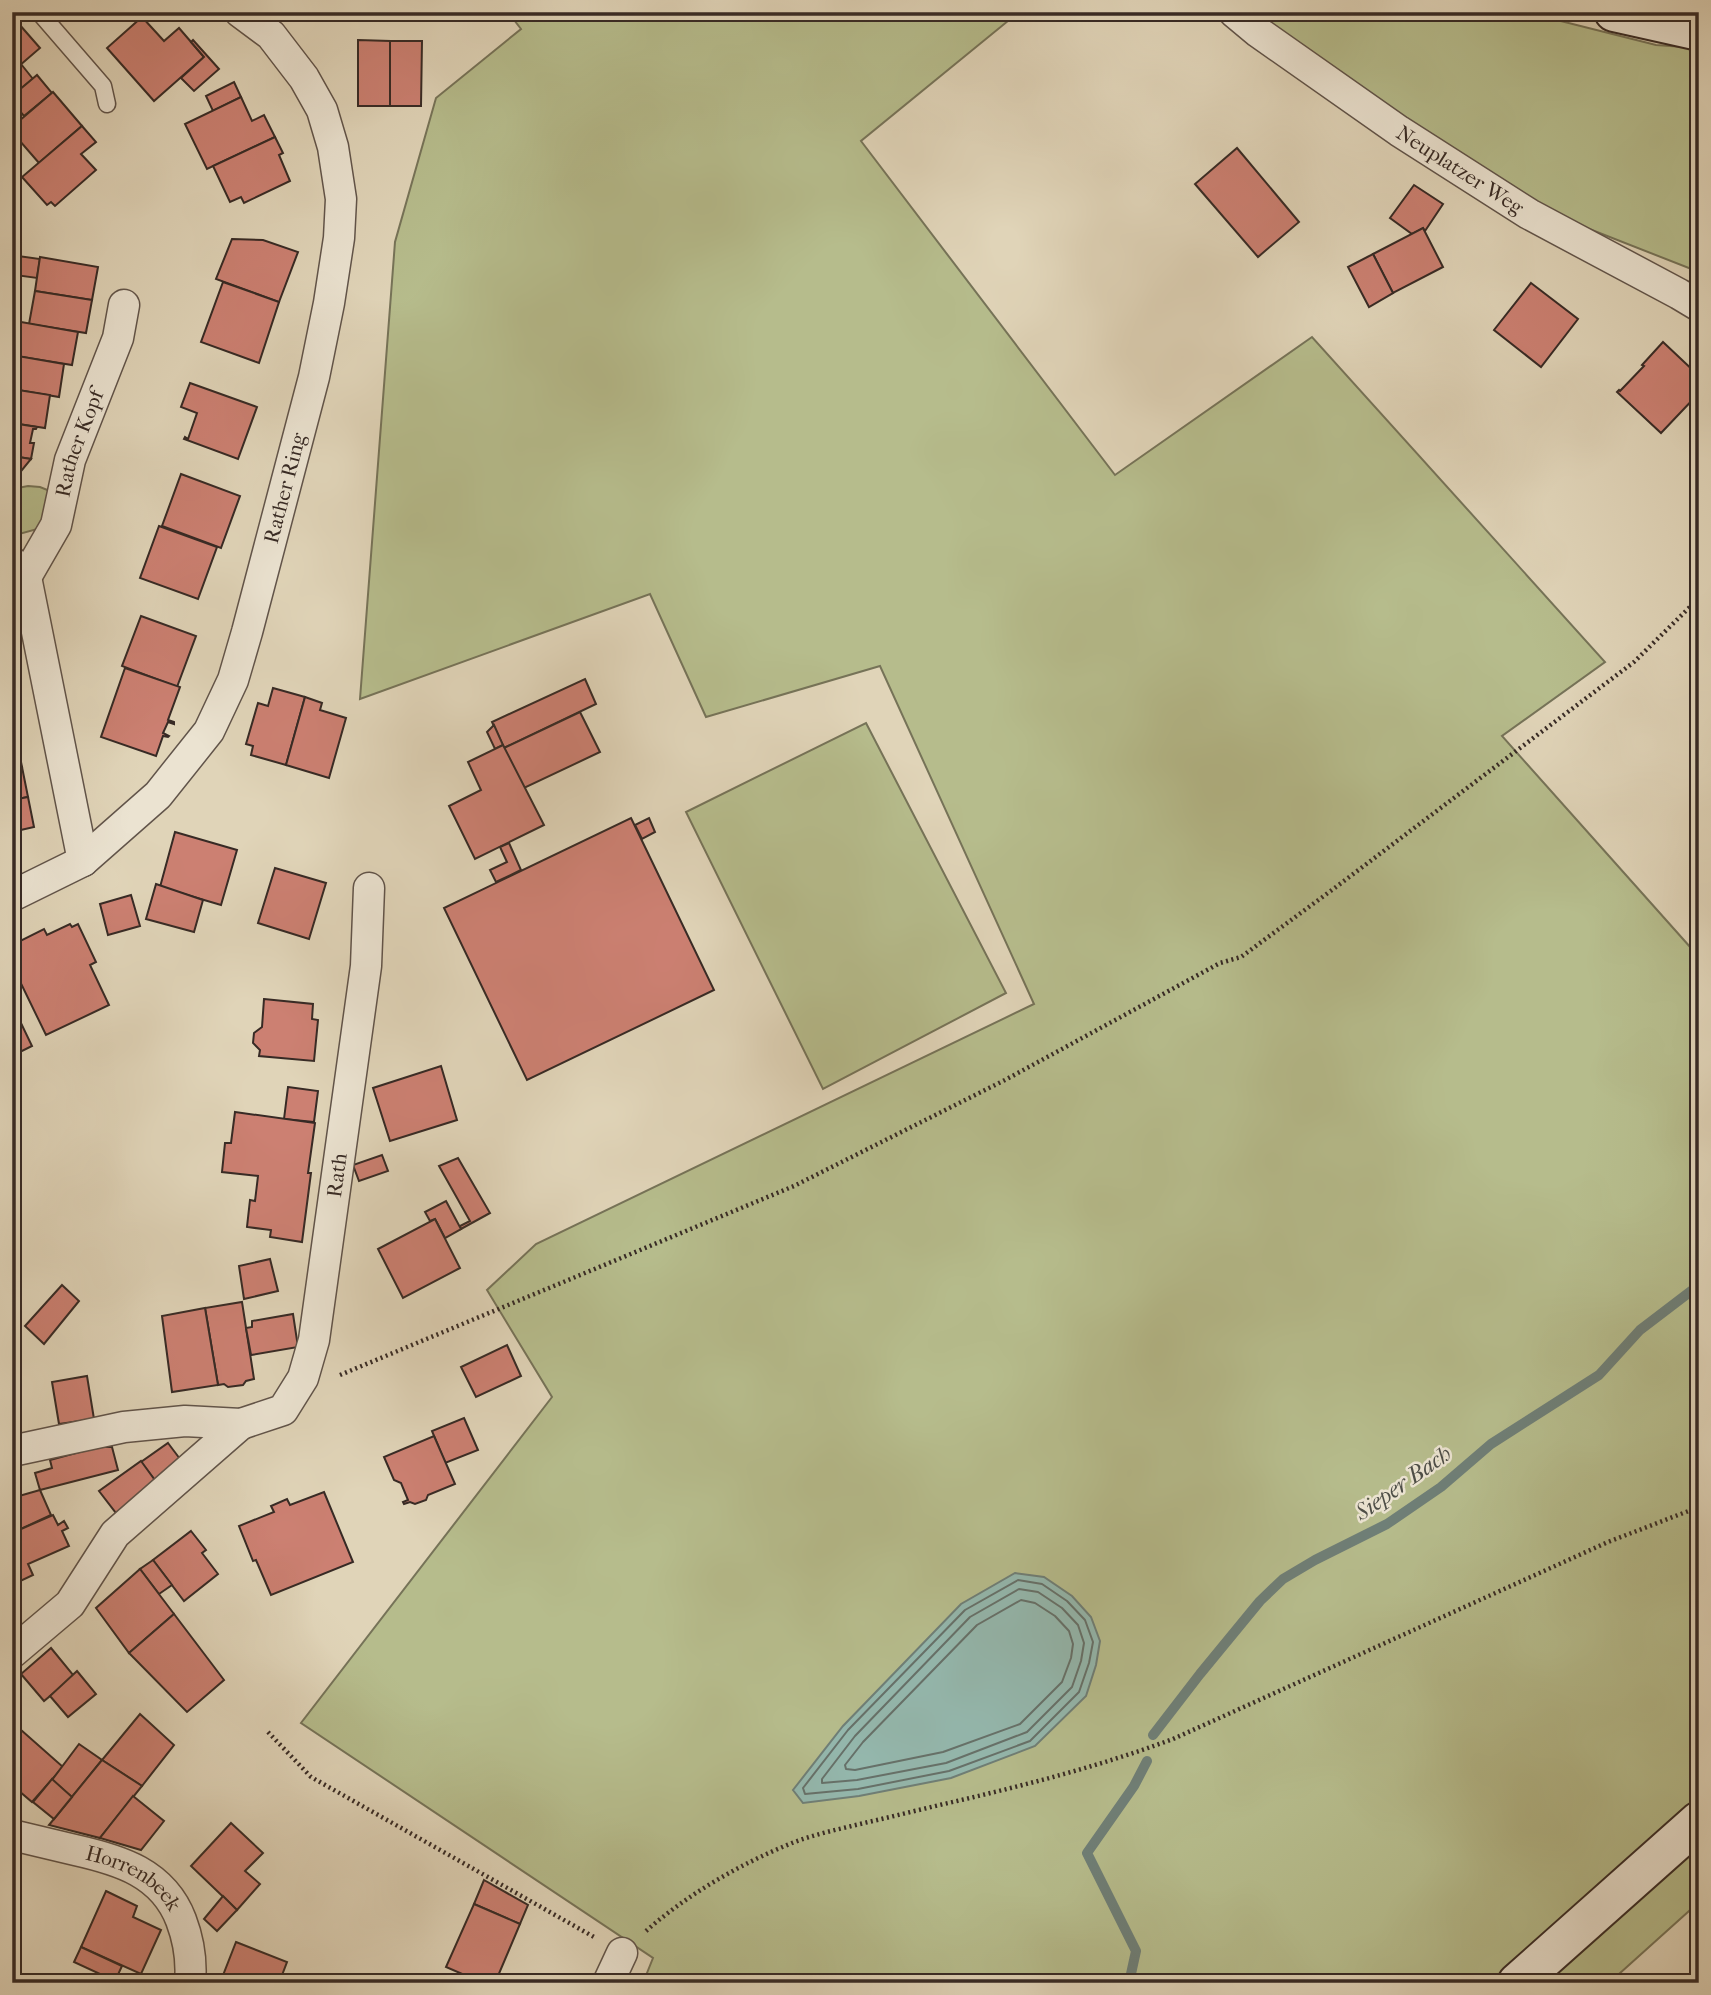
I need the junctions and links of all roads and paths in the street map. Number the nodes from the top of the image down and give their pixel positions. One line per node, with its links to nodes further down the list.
1 (39, 12): 6 (lane)
2 (240, 12): 11 (street, Rather Ring)
3 (1234, 12): 8 (street, Neuplatzer Weg)
4 (1614, 12): 5 (main road)
5 (1699, 31)
6 (107, 104)
7 (124, 305): 9 (street, Rather Kopf)
8 (1699, 306)
9 (19, 569): 11 (street, Rather Kopf)
10 (1699, 598): 14 (path)
11 (83, 860): 13 (street, Rather Ring)
12 (369, 888): 14 (street, Rath)
13 (12, 896)
14 (284, 1410): 15 (street)
15 (241, 1423): 16 (street); 18 (street)
16 (12, 1451)
17 (1699, 1507): 22 (path)
18 (12, 1653)
19 (268, 1732): 22 (path)
20 (1699, 1821): 25 (main road)
21 (12, 1835): 23 (street, Horrenbeek)
22 (622, 1953): 24 (street)
23 (190, 1983)
24 (608, 1983)
25 (1517, 1983)

